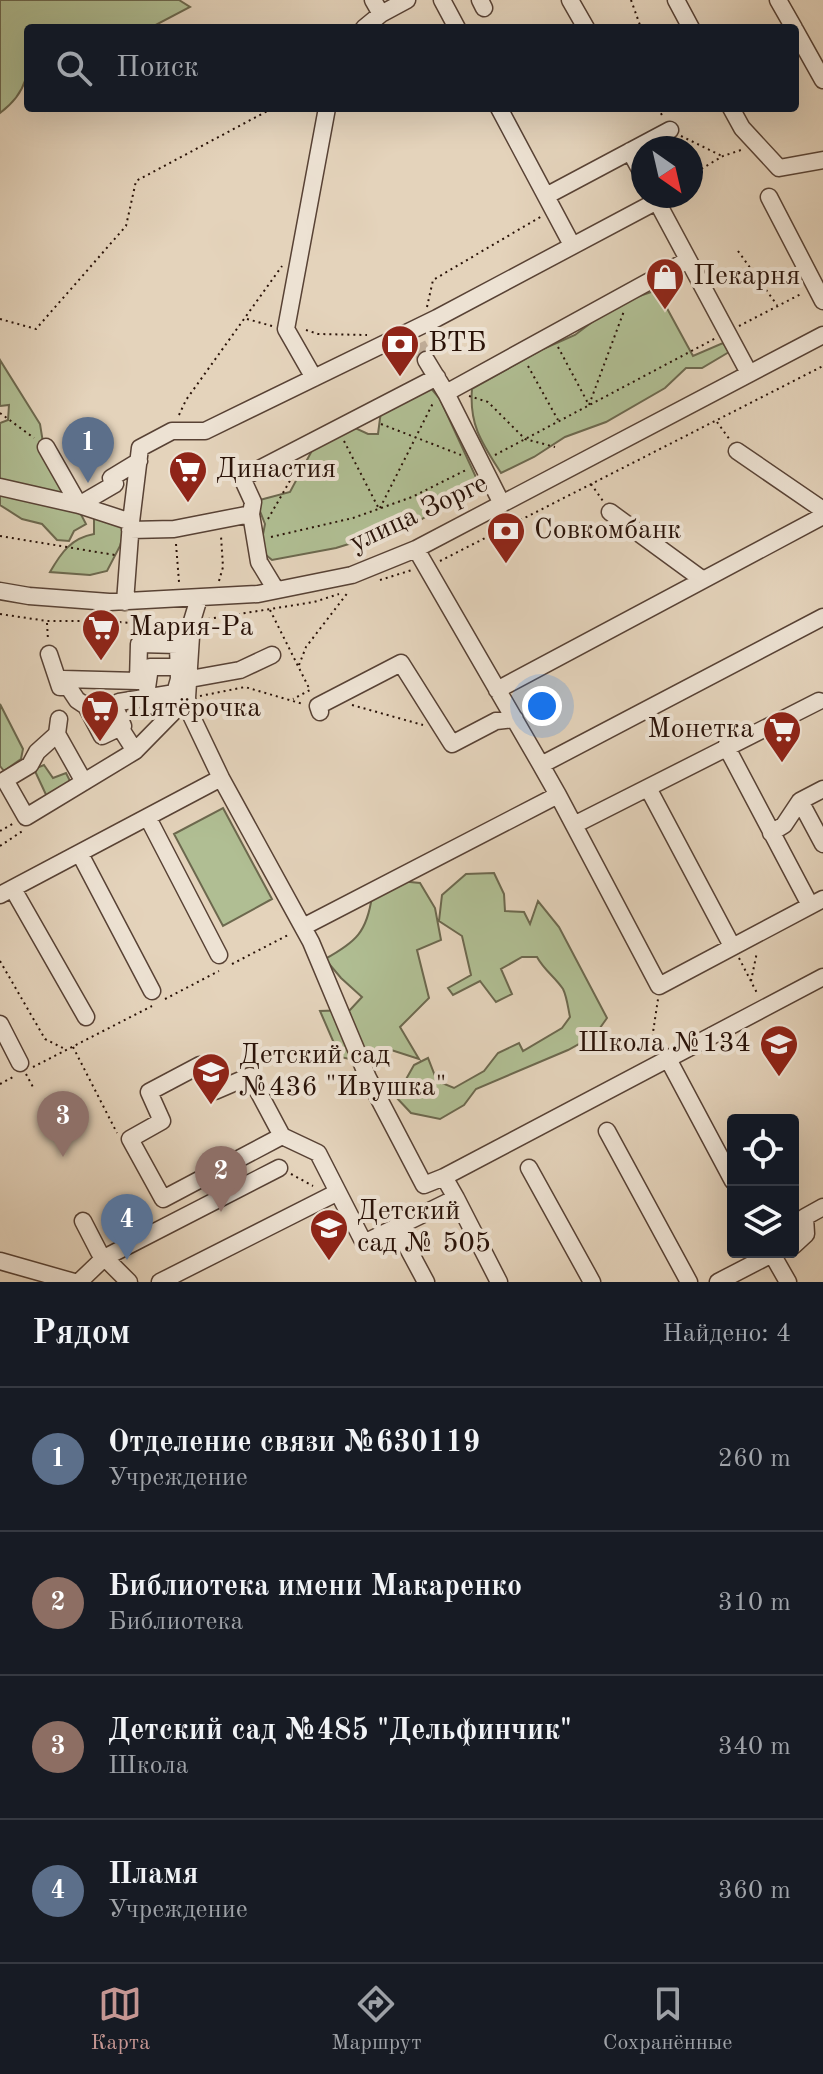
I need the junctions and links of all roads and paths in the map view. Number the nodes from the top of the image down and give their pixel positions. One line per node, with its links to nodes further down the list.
1 (407, 0): 7 (street)
2 (442, 0): 8 (street)
3 (570, 0): 9 (street)
4 (631, 0): 10 (path)
5 (676, 0): 11 (street)
6 (778, 0): 12 (street)
7 (377, 7)
8 (455, 24)
9 (584, 24)
10 (640, 24)
11 (689, 24)
12 (791, 24)
13 (799, 38): 14 (street)
14 (823, 80)
15 (265, 112): 36 (path)
16 (326, 112): 38 (street)
17 (501, 112): 26 (street)
18 (733, 112): 20 (street)
19 (670, 130): 21 (street); 22 (path)
20 (757, 145): 22 (path); 23 (street)
21 (630, 151): 26 (street)
22 (723, 156): 24 (path)
23 (823, 160)
24 (703, 168)
25 (769, 197): 34 (street)
26 (550, 203): 29 (street); 40 (path)
27 (637, 208): 29 (street)
28 (660, 208): 31 (street)
29 (572, 245): 40 (street)
30 (738, 251): 35 (path)
31 (688, 260): 33 (street); 39 (street)
32 (282, 266): 37 (path)
33 (632, 291): 41 (street); 49 (path)
34 (819, 293): 35 (path)
35 (778, 306): 39 (path)
36 (0, 319)
37 (246, 319): 38 (path); 55 (path)
38 (286, 329): 43 (path); 47 (street)
39 (727, 332): 46 (street); 49 (path)
40 (417, 333): 43 (street)
41 (551, 335): 44 (street); 49 (path)
42 (823, 335): 46 (street, улица Зорге)
43 (392, 339): 47 (street)
44 (521, 352): 48 (street); 52 (path)
45 (426, 360): 48 (street)
46 (749, 373): 66 (street, улица Зорге)
47 (314, 378): 55 (street)
48 (442, 385): 51 (street); 56 (path); 57 (path); 63 (street)
49 (589, 405): 52 (path)
50 (0, 413): 59 (path)
51 (361, 417): 54 (street); 56 (path)
52 (559, 421): 57 (path)
53 (716, 421): 61 (path)
54 (338, 429): 58 (street); 68 (path)
55 (172, 431): 62 (street)
56 (415, 437): 63 (path); 68 (path)
57 (525, 439): 60 (path); 63 (path)
58 (312, 442): 71 (street); 76 (path)
59 (46, 447): 67 (street)
60 (555, 447)
61 (737, 451): 70 (street)
62 (139, 461): 67 (street); 73 (street)
63 (481, 462): 66 (street); 68 (path)
64 (591, 484): 69 (path)
65 (0, 487): 67 (street)
66 (502, 504): 77 (street, улица Зорге)
67 (79, 505): 73 (street)
68 (379, 509): 76 (path)
69 (610, 512): 79 (street)
70 (823, 513): 79 (street)
71 (251, 514): 72 (street); 76 (street)
72 (220, 520): 74 (street); 83 (path)
73 (131, 526): 74 (street); 78 (street)
74 (174, 529): 84 (path)
75 (0, 536): 78 (path)
76 (251, 541): 80 (street)
77 (416, 549): 80 (street, улица Зорге); 94 (street)
78 (134, 556): 85 (street)
79 (703, 580): 94 (street)
80 (276, 590): 83 (street, улица Зорге)
81 (350, 590): 91 (path)
82 (0, 591): 85 (street, улица Зорге)
83 (206, 597): 84 (street, улица Зорге); 92 (street)
84 (181, 599): 85 (street, улица Зорге)
85 (125, 602)
86 (270, 609): 91 (path)
87 (823, 617): 106 (street)
88 (47, 621): 89 (path)
89 (49, 654): 93 (street)
90 (272, 655): 92 (street)
91 (299, 666): 97 (path)
92 (186, 671): 93 (street); 93 (street); 96 (street); 102 (street)
93 (69, 687): 102 (street)
94 (497, 690): 101 (street)
95 (338, 695): 100 (street); 103 (path); 103 (street)
96 (187, 698): 97 (path); 105 (street); 107 (street)
97 (290, 701): 100 (path)
98 (819, 701): 104 (street)
99 (91, 703): 102 (street)
100 (317, 709)
101 (515, 719): 103 (street); 106 (street)
102 (119, 728): 105 (street)
103 (447, 736)
104 (726, 746): 109 (street); 116 (street)
105 (135, 751): 108 (street)
106 (541, 765): 111 (street)
107 (221, 778): 114 (street); 122 (street)
108 (84, 782): 113 (street); 113 (street)
109 (648, 788): 115 (street); 124 (street)
110 (823, 789): 112 (street)
111 (558, 795): 115 (street); 122 (street)
112 (800, 801): 116 (street); 117 (street)
113 (26, 817): 118 (path)
114 (148, 818): 119 (street); 125 (street)
115 (574, 825): 129 (street)
116 (771, 833): 121 (street)
117 (823, 844)
118 (0, 846)
119 (80, 854): 120 (street); 130 (street)
120 (6, 892): 132 (street)
121 (816, 902): 123 (street)
122 (303, 927): 142 (street)
123 (761, 931): 124 (street); 128 (path)
124 (732, 946): 128 (path); 129 (street)
125 (219, 955)
126 (0, 961): 134 (path)
127 (823, 977): 131 (street)
128 (751, 982): 131 (path)
129 (659, 986): 135 (path)
130 (152, 991)
131 (764, 1007): 135 (street)
132 (86, 1017)
133 (0, 1024): 136 (street)
134 (66, 1050)
135 (665, 1061): 141 (street); 142 (street)
136 (20, 1063)
137 (607, 1131): 158 (street)
138 (282, 1136): 138 (street); 143 (street)
139 (279, 1168): 143 (path); 149 (street)
140 (529, 1168): 157 (street)
141 (727, 1170)
142 (444, 1177): 144 (street)
143 (338, 1192): 147 (street); 154 (street)
144 (456, 1198): 147 (street); 156 (street)
145 (823, 1207): 148 (street)
146 (83, 1221): 149 (street)
147 (396, 1226): 155 (street)
148 (799, 1240)
149 (104, 1258): 152 (street); 153 (street)
150 (0, 1261): 152 (street)
151 (778, 1266): 159 (street)
152 (72, 1282)
153 (129, 1282)
154 (160, 1282)
155 (426, 1282)
156 (499, 1282)
157 (592, 1282)
158 (689, 1282)
159 (718, 1282)

